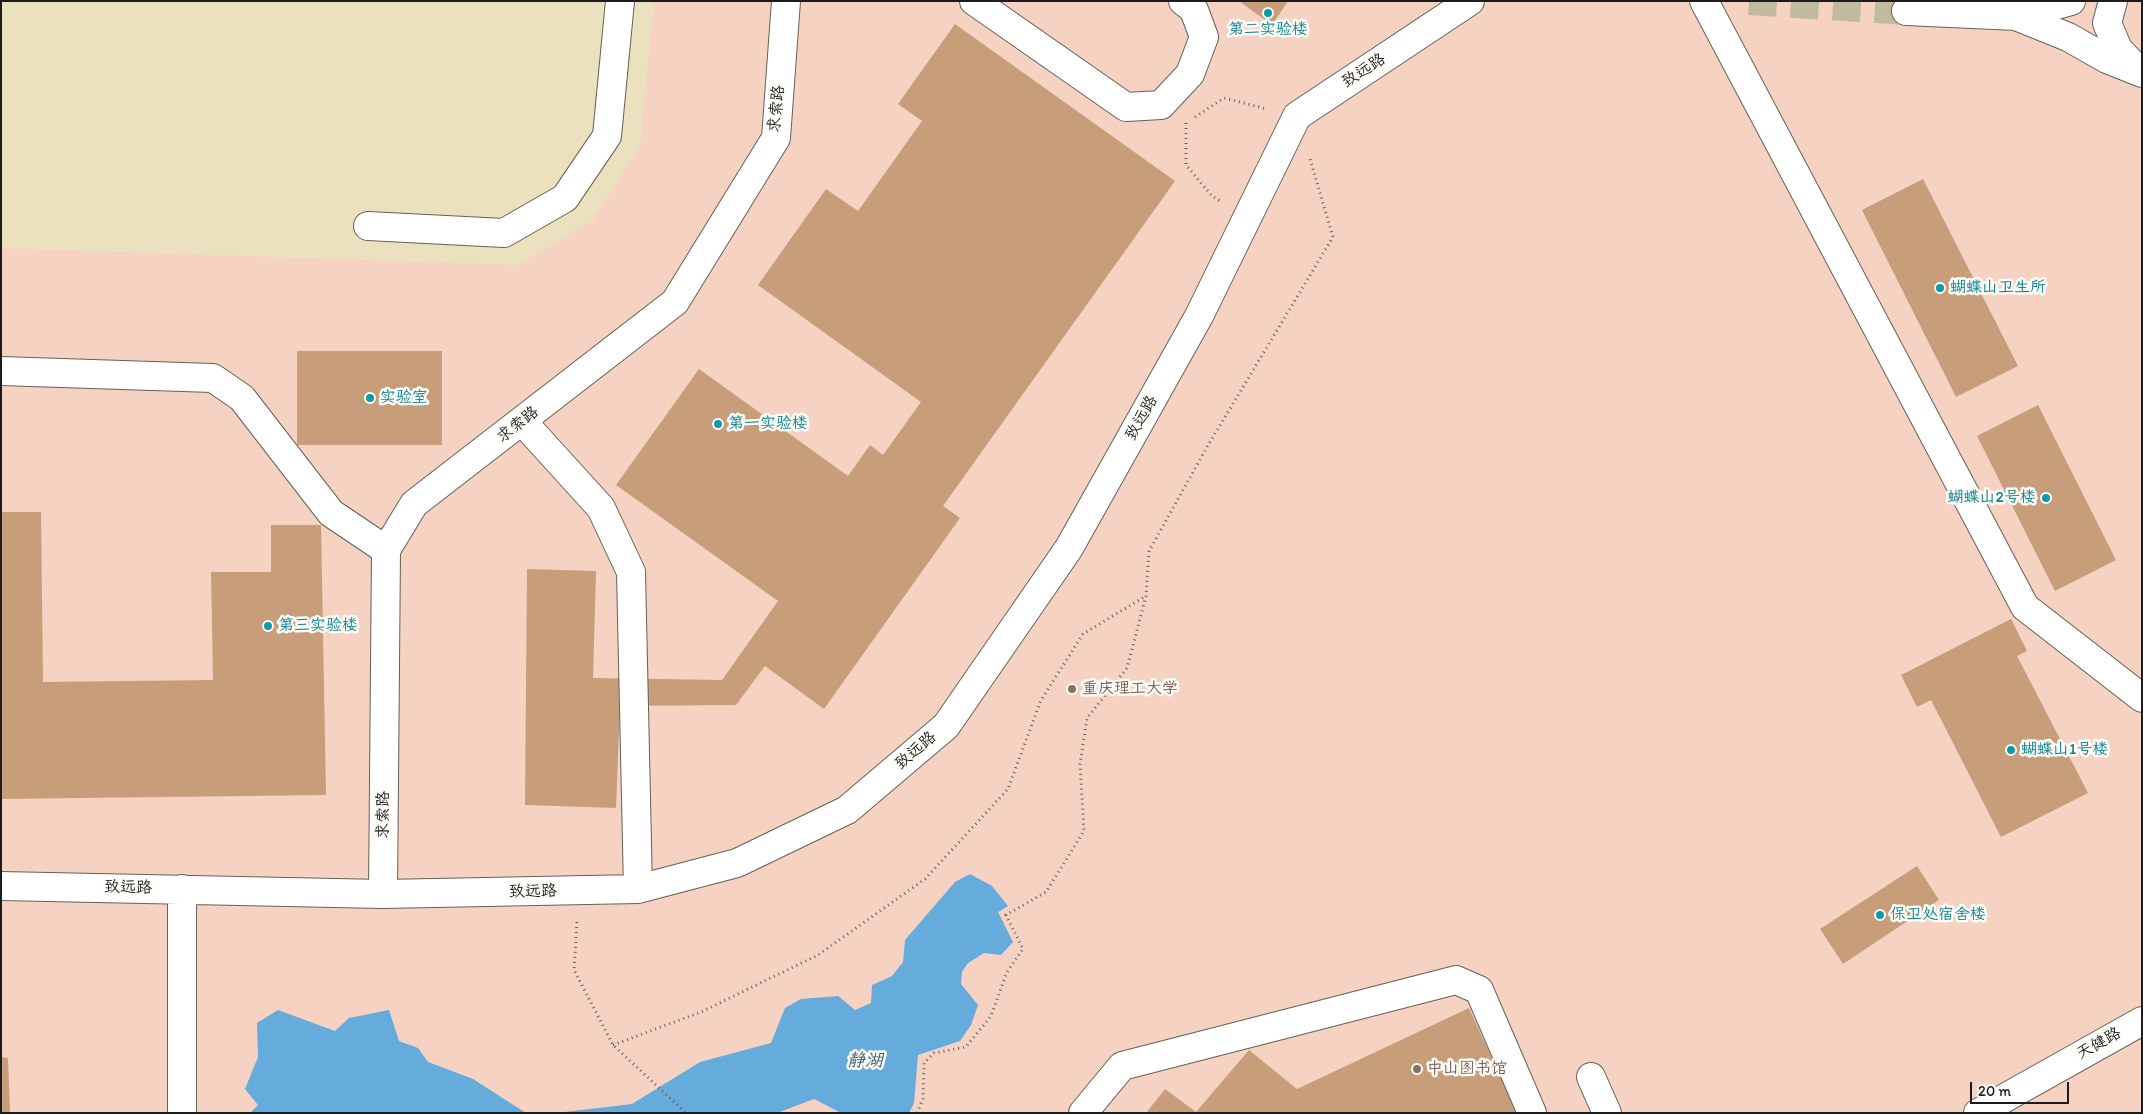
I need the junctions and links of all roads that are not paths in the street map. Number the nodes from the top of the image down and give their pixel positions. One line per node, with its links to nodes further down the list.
1 (620, 1): 12 (street)
2 (786, 1): 14 (street, 求索路)
3 (974, 1): 4 (street)
4 (1183, 1)
5 (1470, 1): 19 (street, 致远路)
6 (1704, 1): 16 (street)
7 (2071, 1): 10 (street)
8 (2113, 1): 11 (street)
9 (1906, 11): 10 (street)
10 (2016, 16): 11 (street)
11 (2141, 73)
12 (368, 226)
13 (1, 371): 15 (street)
14 (522, 421): 15 (street, 求索路); 19 (street)
15 (386, 550): 20 (street, 求索路)
16 (2142, 698)
17 (1, 886): 18 (street, 致远路)
18 (182, 889): 20 (street, 致远路); 23 (street)
19 (638, 889): 20 (street, 致远路)
20 (384, 894)
21 (2142, 1021): 27 (street, 天健路)
22 (1591, 1077): 26 (street)
23 (182, 1113)
24 (1083, 1113): 25 (street)
25 (1532, 1113)
26 (1607, 1113)
27 (1978, 1113)

